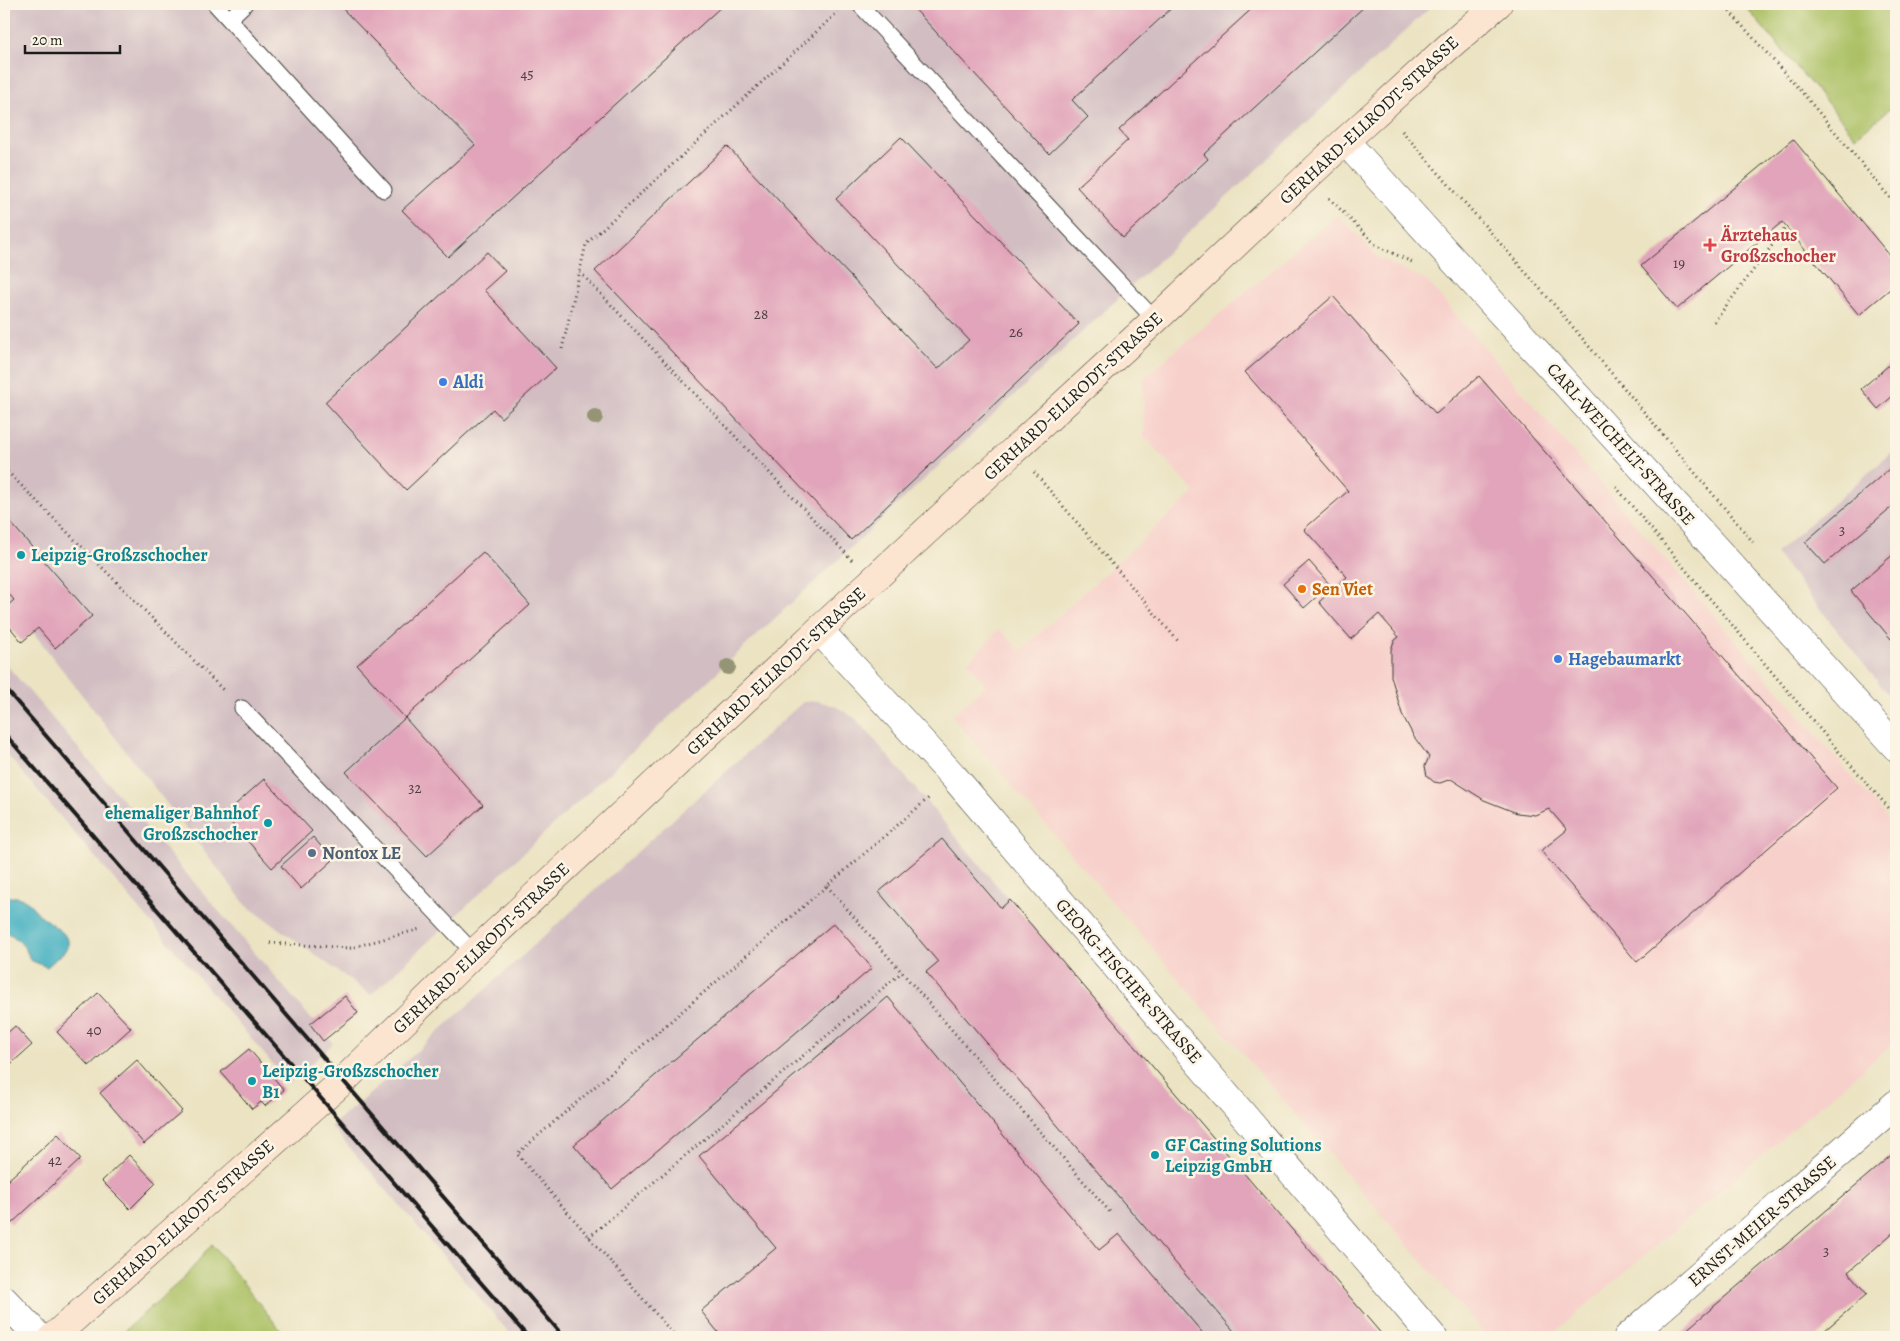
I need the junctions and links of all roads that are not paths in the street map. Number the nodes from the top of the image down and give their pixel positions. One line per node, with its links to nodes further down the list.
1 (215, 4): 5 (lane)
2 (245, 4): 5 (lane)
3 (859, 4): 8 (lane)
4 (1498, 4): 6 (main road, GERHARD-ELLRODT-STRASSE)
5 (229, 19): 7 (lane)
6 (1345, 141): 8 (main road, GERHARD-ELLRODT-STRASSE); 11 (street, CARL-WEICHELT-STRASSE)
7 (384, 190)
8 (1155, 320): 9 (main road, GERHARD-ELLRODT-STRASSE)
9 (819, 630): 12 (main road, GERHARD-ELLRODT-STRASSE); 17 (street, GEORG-FISCHER-STRASSE)
10 (242, 708): 12 (lane)
11 (1896, 747)
12 (474, 953): 16 (main road, GERHARD-ELLRODT-STRASSE)
13 (1896, 1104): 18 (street, ERNST-MEIER-STRASSE)
14 (4, 1300): 15 (street)
15 (39, 1337)
16 (53, 1337)
17 (1433, 1337)
18 (1628, 1337)

